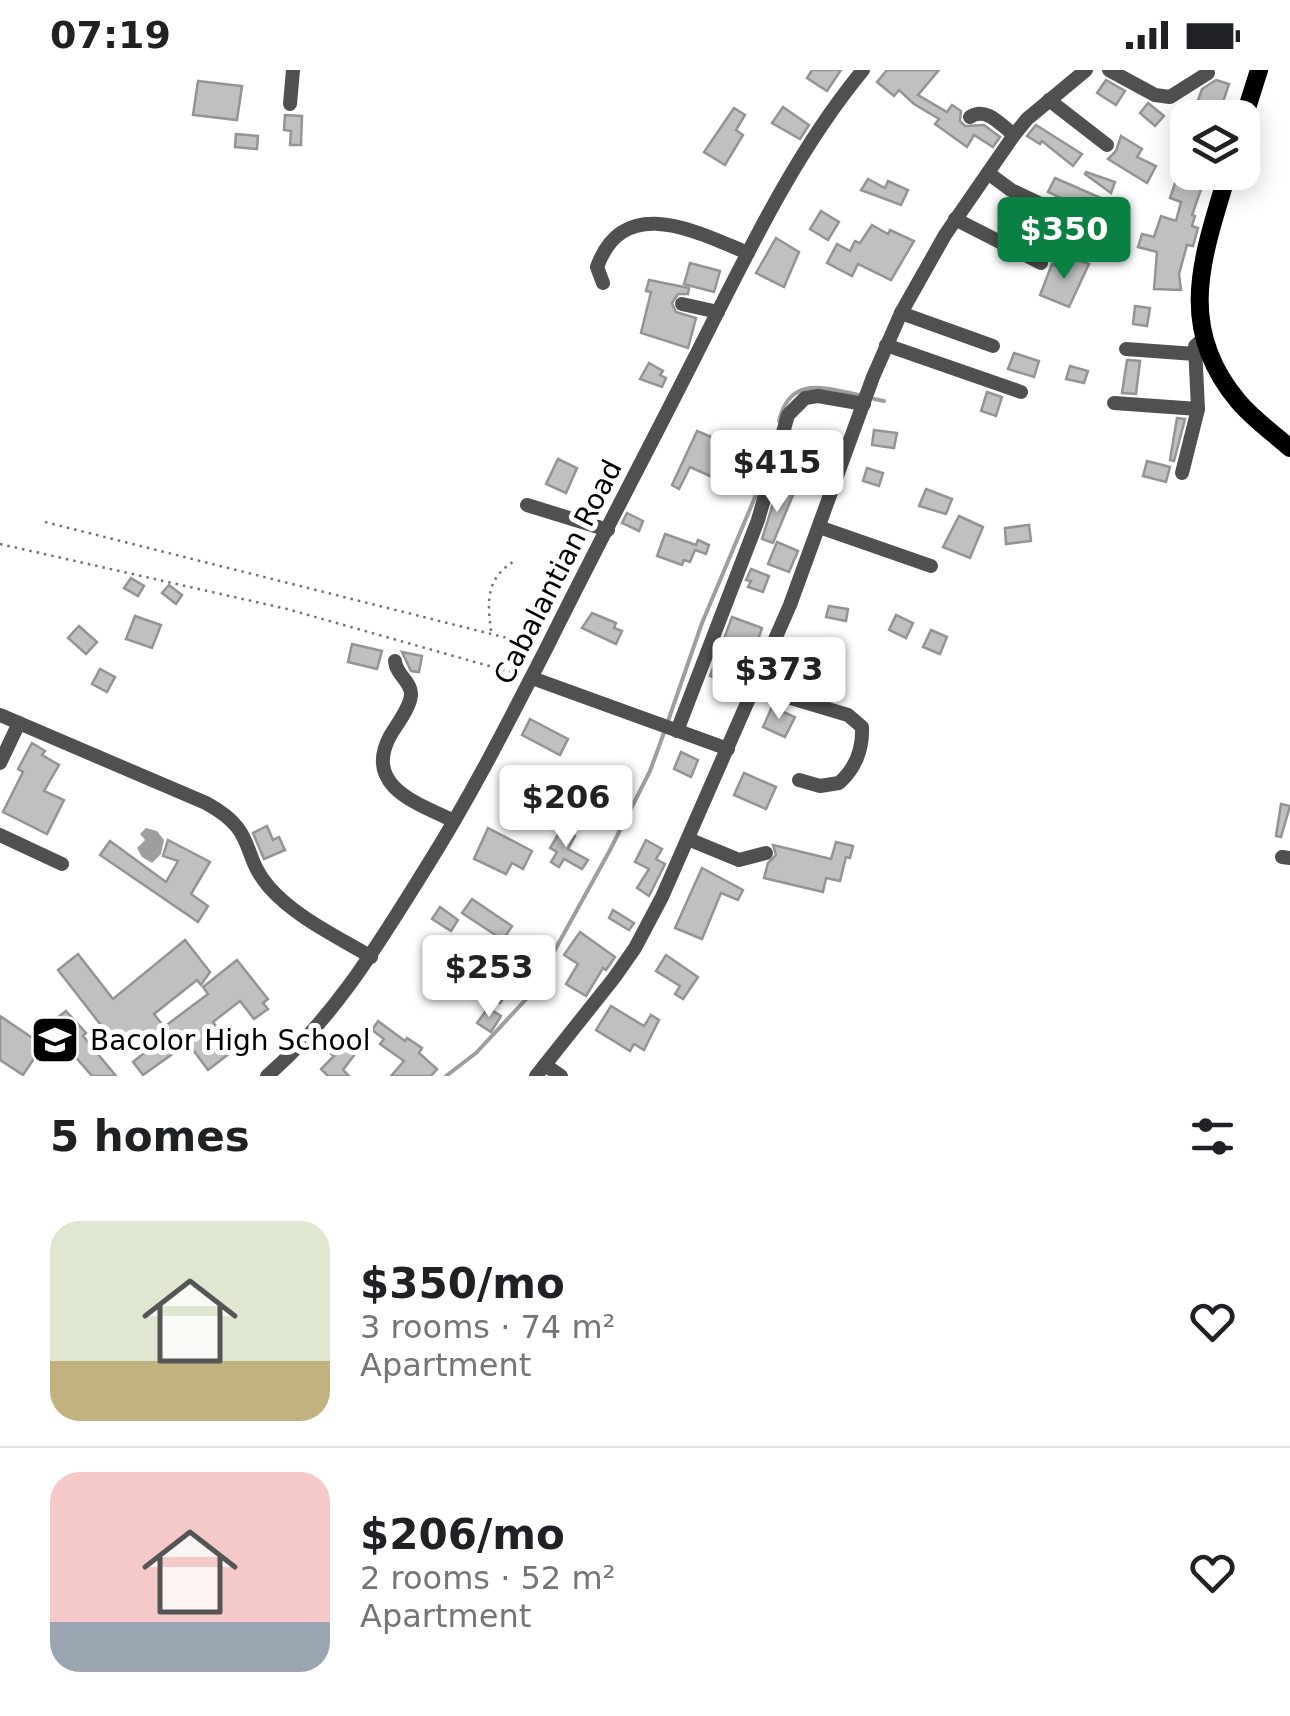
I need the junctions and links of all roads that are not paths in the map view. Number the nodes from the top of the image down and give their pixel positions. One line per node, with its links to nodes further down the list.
1 (293, 70): 9 (street)
2 (862, 70): 17 (street, Cabalantian Road)
3 (1086, 70): 7 (street)
4 (1110, 70): 6 (street)
5 (1259, 70): 8 (main road)
6 (1208, 73)
7 (1049, 100): 11 (street); 12 (street)
8 (1250, 100)
9 (290, 104)
10 (970, 117): 11 (street)
11 (1014, 135): 13 (street)
12 (1107, 145)
13 (988, 173): 15 (street); 16 (street)
14 (1223, 190): 25 (main road)
15 (1068, 217)
16 (956, 219): 18 (street); 22 (street)
17 (748, 253): 19 (street); 21 (street, Cabalantian Road)
18 (1041, 263)
19 (603, 283)
20 (682, 304): 21 (street)
21 (718, 312): 35 (street, Cabalantian Road)
22 (901, 313): 23 (street); 24 (street)
23 (886, 346): 27 (street); 29 (street)
24 (993, 346)
25 (1199, 346): 26 (street); 30 (street); 31 (main road)
26 (1126, 348)
27 (1022, 392)
28 (1114, 403): 30 (street)
29 (864, 404): 34 (street); 42 (street)
30 (1198, 409): 32 (street)
31 (1290, 448)
32 (1182, 473)
33 (527, 505): 35 (street)
34 (818, 526): 36 (street); 39 (street)
35 (608, 530): 38 (street, Cabalantian Road)
36 (931, 566)
37 (395, 661): 46 (street)
38 (532, 678): 42 (street); 46 (street, Cabalantian Road)
39 (754, 688): 43 (street); 45 (street)
40 (0, 715): 41 (street)
41 (19, 723): 44 (street); 51 (street)
42 (674, 730): 43 (street)
43 (728, 749): 48 (street)
44 (0, 763)
45 (799, 780)
46 (454, 821): 51 (street, Cabalantian Road)
47 (0, 836): 50 (street)
48 (688, 839): 49 (street); 52 (street)
49 (766, 853)
50 (62, 864)
51 (371, 957): 53 (street, Cabalantian Road)
52 (540, 1070): 54 (street)
53 (267, 1076)
54 (561, 1076)

